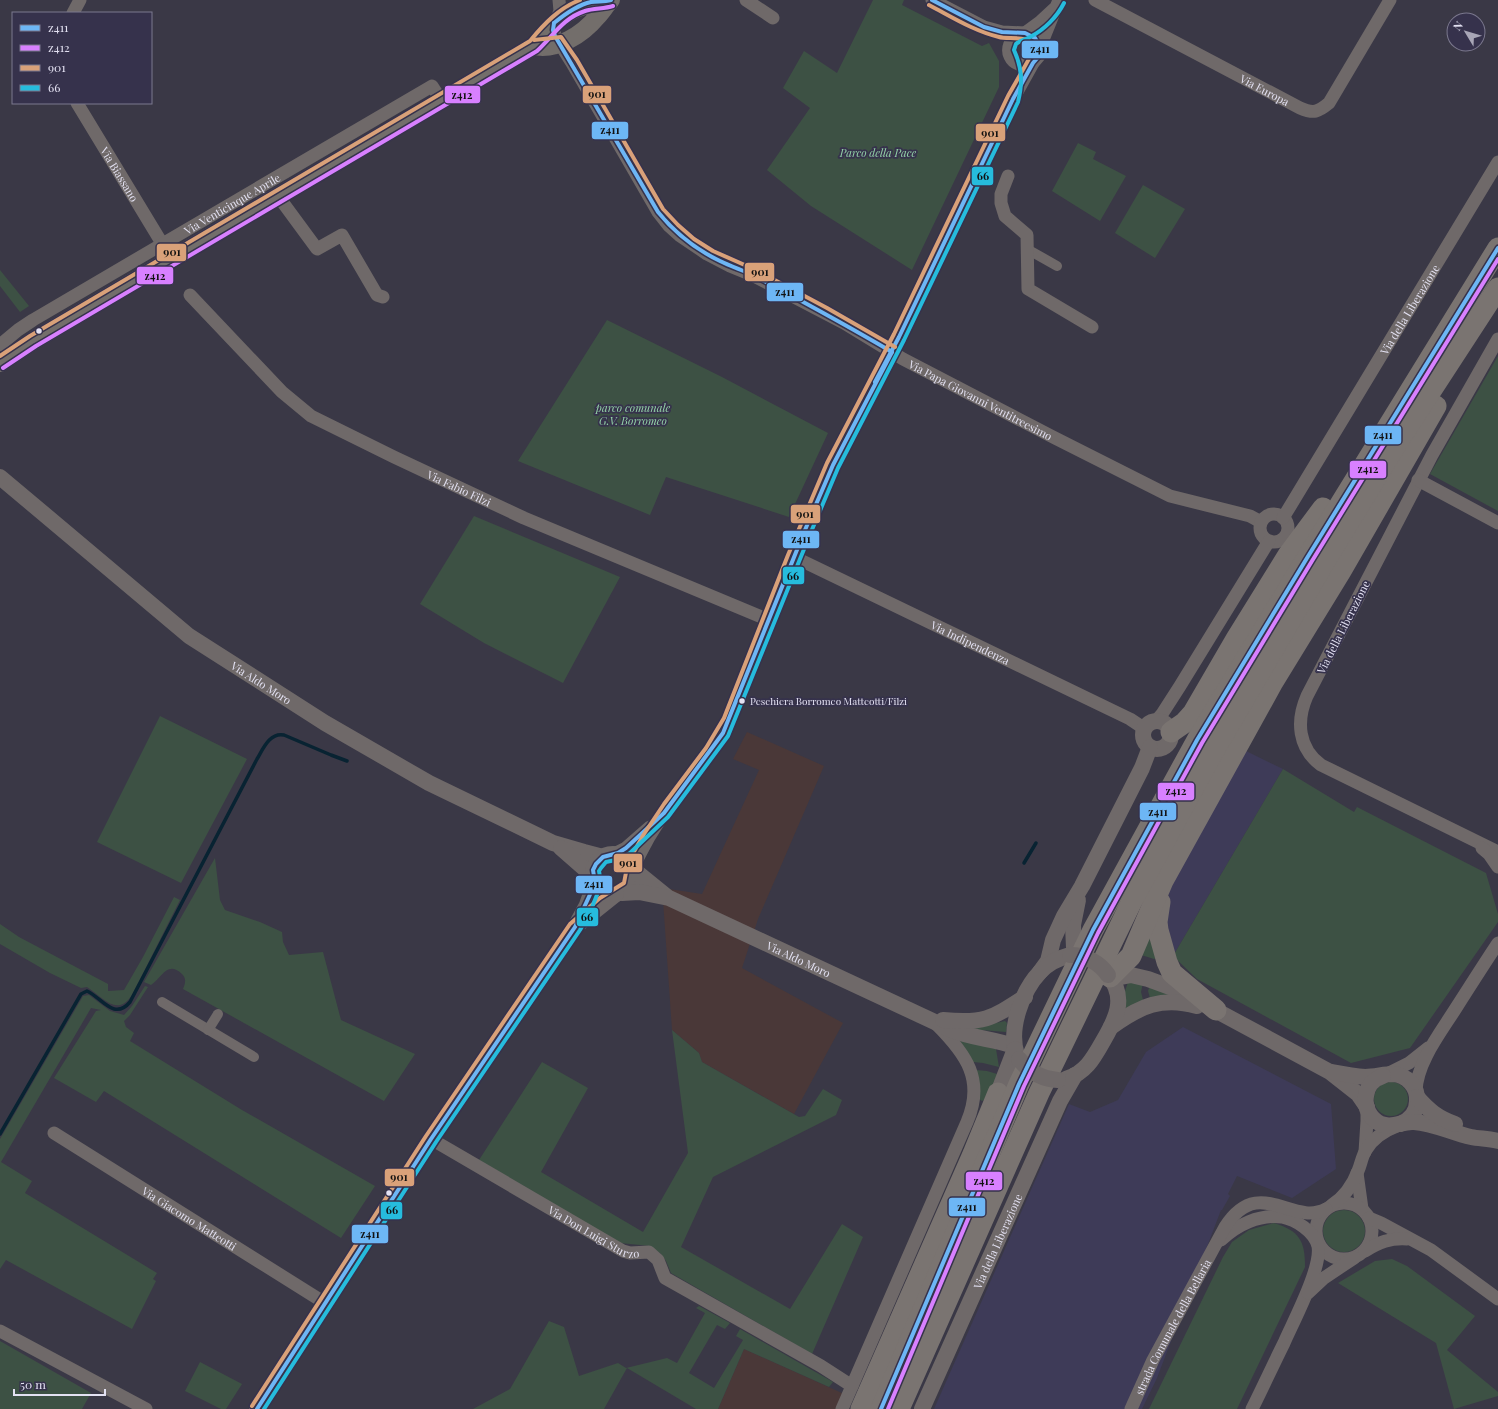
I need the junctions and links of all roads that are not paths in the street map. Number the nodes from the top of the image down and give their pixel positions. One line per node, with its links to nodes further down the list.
1 (80, 0): 10 (street)
2 (559, 0): 13 (street)
3 (611, 0): 8 (main road); 12 (main road)
4 (746, 0): 11 (street)
5 (932, 0): 14 (street)
6 (1095, 0): 7 (street, Via Europa)
7 (1390, 0)
8 (581, 2): 12 (street); 13 (main road)
9 (1058, 3): 15 (street); 18 (street)
10 (74, 12)
11 (773, 18)
12 (594, 20): 16 (main road)
13 (554, 23): 16 (street, Via Papa Giovanni Ventitreesimo); 17 (main road)
14 (984, 27): 15 (street); 19 (street)
15 (1023, 34): 18 (street); 19 (street)
16 (559, 43): 17 (main road); 40 (street, Via Papa Giovanni Ventitreesimo)
17 (534, 46): 22 (main road, Via Venticinque Aprile)
18 (1040, 47): 20 (street)
19 (1011, 56): 20 (street); 21 (street)
20 (1033, 63): 21 (street)
21 (1013, 99): 40 (street)
22 (441, 100): 26 (main road, Via Venticinque Aprile); 28 (street, Via Venticinque Aprile)
23 (79, 104): 28 (street, Via Biassano)
24 (1498, 162): 45 (street, Via della Liberazione)
25 (1008, 176): 30 (street)
26 (278, 196): 34 (street); 38 (main road, Via Venticinque Aprile)
27 (1498, 242): 51 (highway)
28 (162, 245): 39 (street, Via Venticinque Aprile)
29 (1498, 248): 106 (highway)
30 (1027, 249): 31 (street); 36 (street)
31 (1057, 266)
32 (1498, 288): 107 (highway)
33 (190, 295): 50 (street, Via Fabio Filzi)
34 (383, 297)
35 (1498, 299): 60 (highway)
36 (1092, 327)
37 (1498, 340): 44 (street, Via della Liberazione)
38 (33, 341): 41 (main road, Via Venticinque Aprile); 42 (main road, Via Venticinque Aprile)
39 (0, 345)
40 (892, 352): 46 (street, Via Papa Giovanni Ventitreesimo); 49 (street)
41 (0, 353)
42 (0, 363)
43 (0, 477): 53 (street, Via Aldo Moro)
44 (1418, 480): 47 (street); 54 (street, Via della Liberazione)
45 (1283, 518): 46 (street); 48 (street)
46 (1261, 522): 48 (street)
47 (1498, 523)
48 (1269, 541): 51 (street)
49 (794, 557): 50 (street); 51 (street, Via Indipendenza)
50 (769, 620): 52 (street)
51 (1158, 734): 61 (street)
52 (664, 813): 56 (street); 58 (street)
53 (553, 842): 56 (street, Via Aldo Moro); 59 (street, Via Aldo Moro)
54 (1475, 842): 55 (street, Via della Liberazione); 57 (street, Via della Liberazione)
55 (1498, 852)
56 (608, 855): 58 (street); 59 (street)
57 (1498, 867)
58 (634, 869): 62 (street); 63 (street, Via Aldo Moro)
59 (594, 879): 62 (street); 64 (street)
60 (1163, 881): 68 (highway); 71 (highway)
61 (1082, 886): 66 (street); 67 (street)
62 (619, 894): 63 (street, Via Aldo Moro); 64 (street)
63 (668, 898): 73 (street, Via Aldo Moro)
64 (575, 927): 88 (street)
65 (1498, 943): 76 (street)
66 (1075, 953): 67 (street); 68 (street, bridge)
67 (1040, 972): 69 (street)
68 (1110, 977): 71 (street); 74 (street)
69 (1024, 997): 73 (street, Via Aldo Moro); 77 (street)
70 (162, 1002): 75 (street)
71 (1216, 1010): 74 (street); 79 (street)
72 (218, 1014): 75 (street)
73 (930, 1019): 77 (street, Via Aldo Moro); 86 (street)
74 (1111, 1027): 81 (street)
75 (208, 1030): 78 (street)
76 (1435, 1041): 80 (street); 83 (street)
77 (1016, 1052): 81 (street, bridge); 82 (street)
78 (254, 1057)
79 (1330, 1072): 80 (street); 84 (street)
80 (1385, 1075): 83 (street); 84 (street)
81 (1076, 1076): 108 (street, Via della Liberazione)
82 (998, 1093): 86 (street); 105 (highway)
83 (1416, 1094): 85 (street); 89 (street)
84 (1367, 1107): 85 (street); 90 (street)
85 (1400, 1124): 89 (street); 90 (street)
86 (965, 1127): 101 (street)
87 (54, 1134): 99 (street, Via Giacomo Matteotti)
88 (431, 1139): 99 (street); 101 (street, Via Don Luigi Sturzo)
89 (1495, 1140)
90 (1364, 1152): 91 (street)
91 (1357, 1173): 92 (street); 93 (street)
92 (1327, 1208): 93 (street); 95 (street, strada Comunale della Bellaria); 96 (street)
93 (1365, 1213): 94 (street); 96 (street)
94 (1410, 1240): 96 (street); 98 (street)
95 (1215, 1247): 97 (street, strada Comunale della Bellaria); 109 (street, strada Comunale della Bellaria)
96 (1360, 1254): 97 (street)
97 (1307, 1295): 110 (street)
98 (1498, 1299)
99 (326, 1303): 103 (street)
100 (0, 1331): 102 (street)
101 (852, 1386): 104 (street)
102 (146, 1409)
103 (257, 1409)
104 (842, 1409)
105 (861, 1409)
106 (881, 1409)
107 (899, 1409)
108 (922, 1409)
109 (1131, 1409)
110 (1252, 1409)

